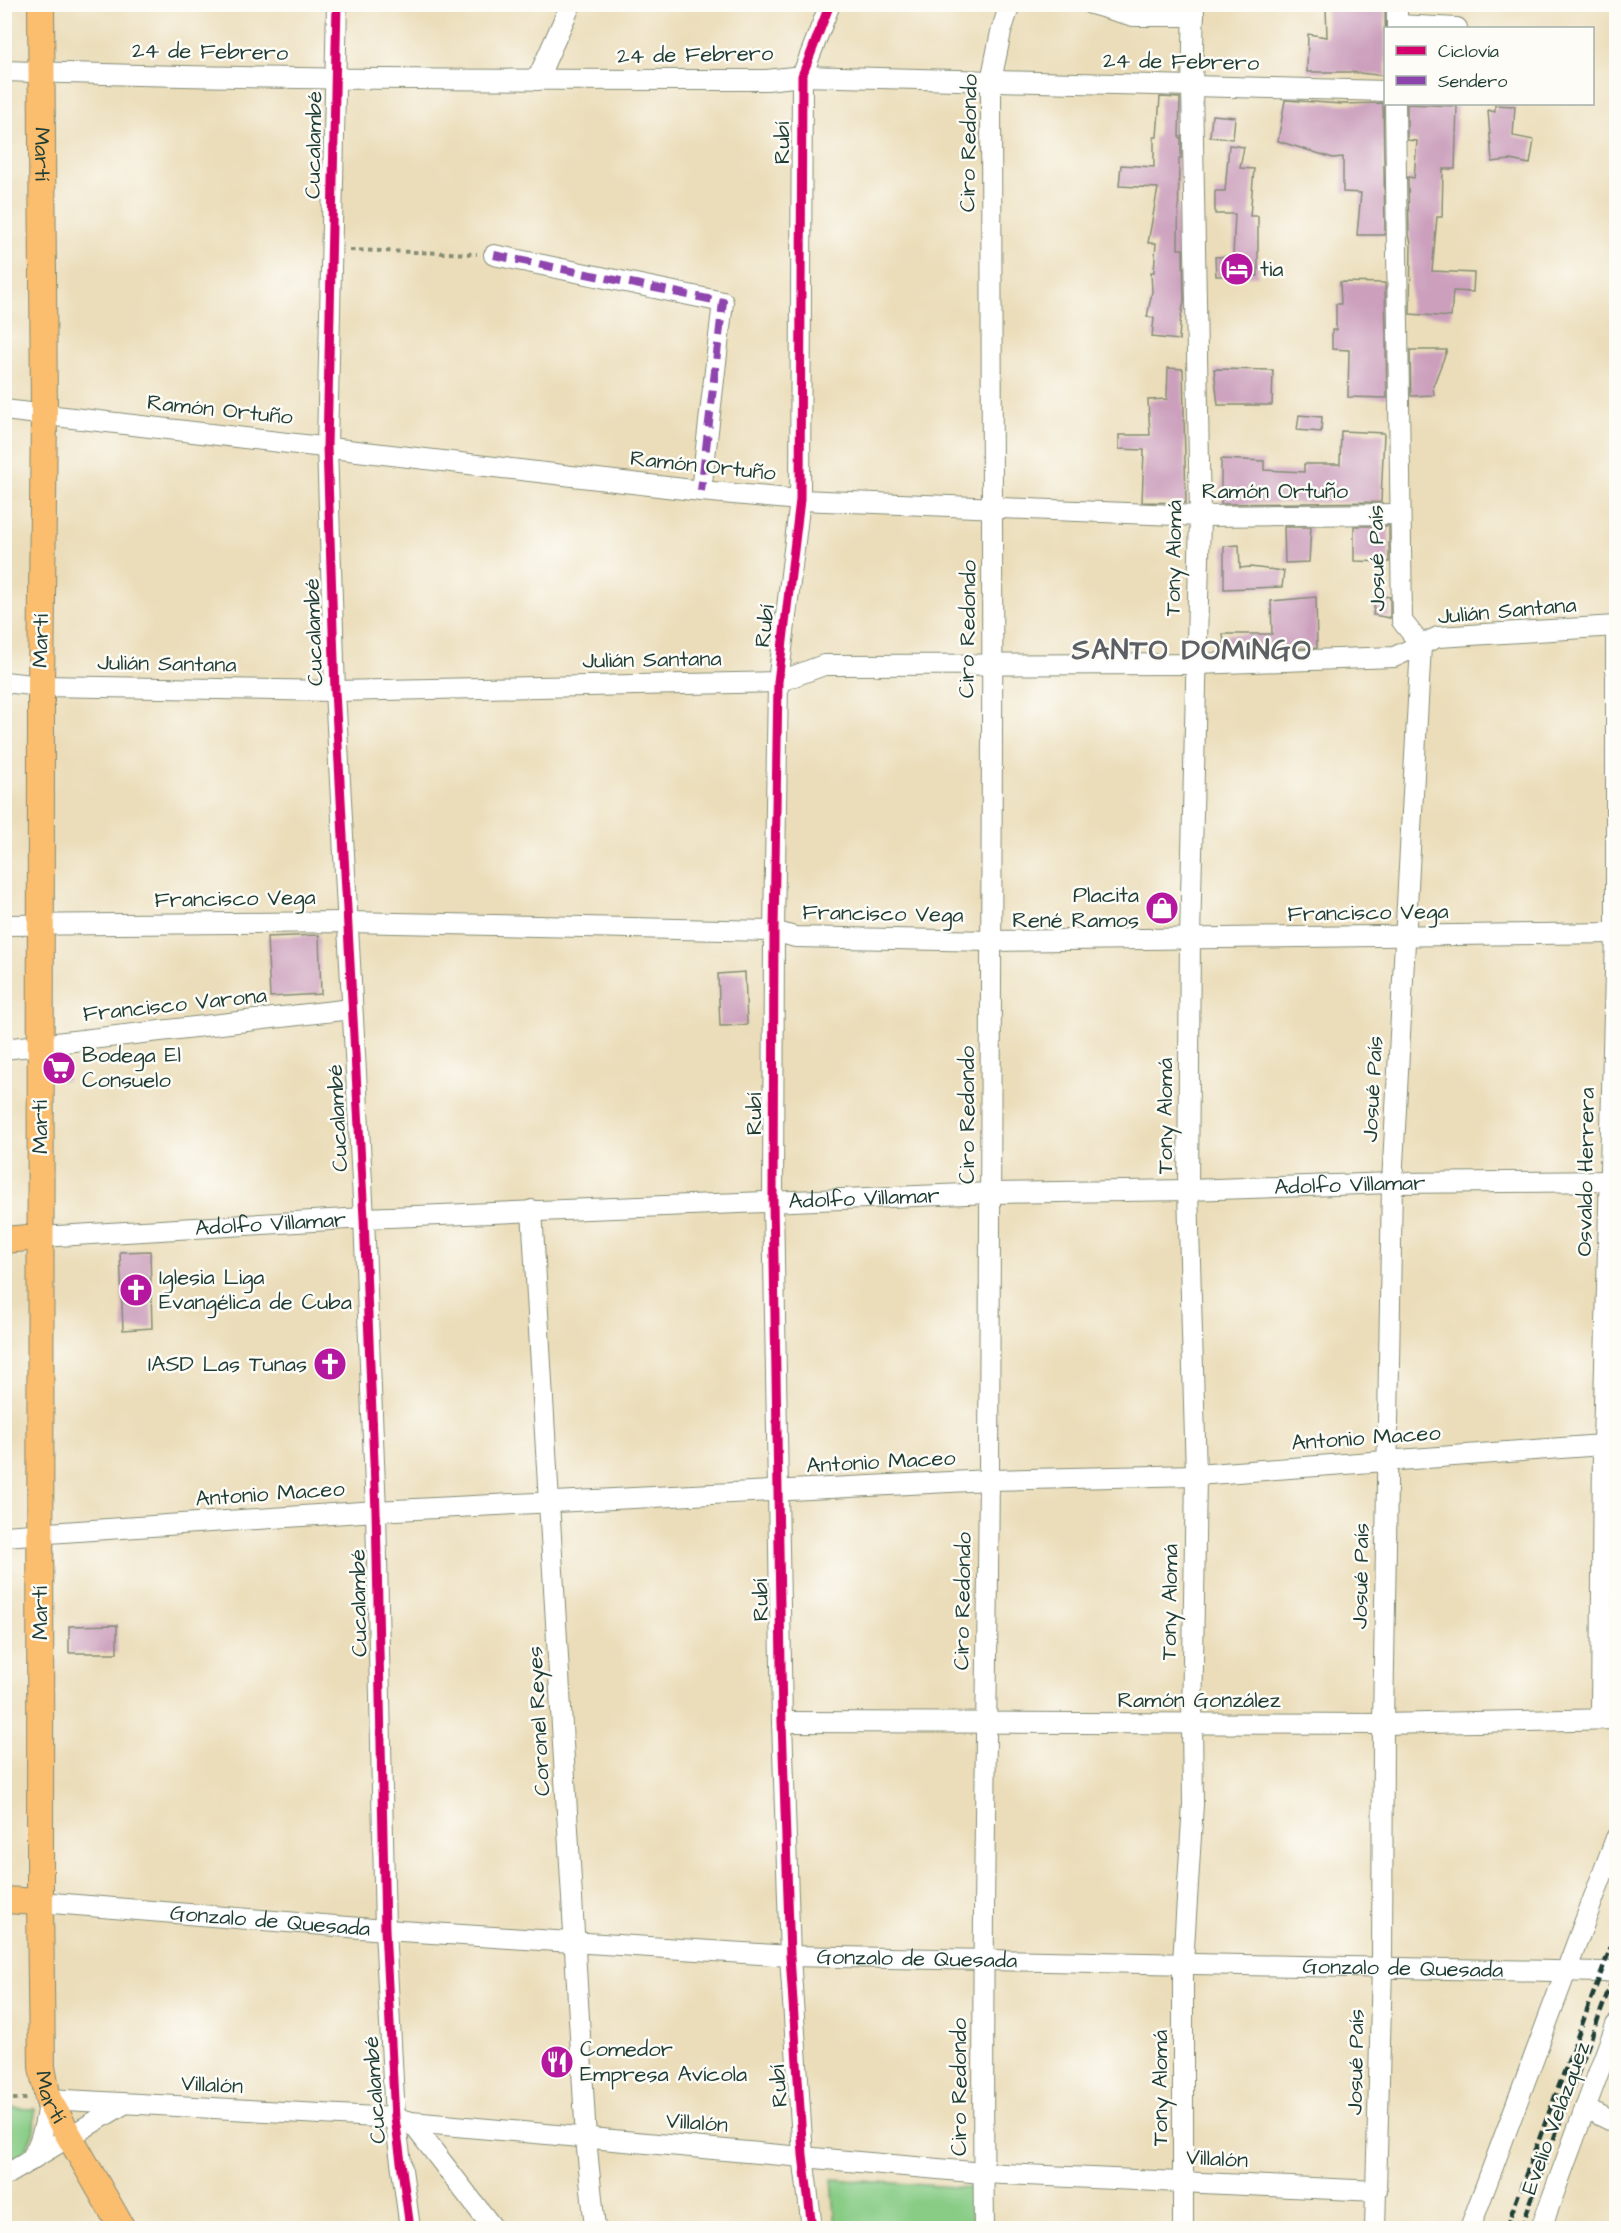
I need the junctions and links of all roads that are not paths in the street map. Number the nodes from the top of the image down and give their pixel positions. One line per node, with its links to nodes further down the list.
1 (41, 4): 11 (main road, Martí)
2 (337, 4): 13 (street, Cucalambé)
3 (571, 4): 14 (street)
4 (830, 4): 12 (street, Rubí)
5 (1010, 4): 15 (street, Ciro Redondo)
6 (1091, 4): 8 (street)
7 (1397, 4): 9 (street)
8 (1194, 10): 16 (street, Tony Alomá)
9 (1397, 27)
10 (4, 71): 11 (street, 24 de Febrero)
11 (41, 72): 13 (street, 24 de Febrero); 21 (main road, Martí)
12 (802, 76): 14 (street, 24 de Febrero); 15 (street, 24 de Febrero); 24 (street, Rubí)
13 (335, 79): 14 (street, 24 de Febrero); 22 (street, Cucalambé)
14 (537, 80)
15 (991, 81): 16 (street, 24 de Febrero); 25 (street, Ciro Redondo)
16 (1192, 87): 17 (street, 24 de Febrero); 27 (street, Tony Alomá)
17 (1384, 91)
18 (1395, 105): 26 (street, Josué País)
19 (494, 255): 23 (street)
20 (4, 410): 21 (street, Ramón Ortuño)
21 (44, 414): 22 (street, Ramón Ortuño); 34 (main road, Martí)
22 (327, 446): 23 (street, Ramón Ortuño); 35 (street, Cucalambé)
23 (701, 491): 24 (street, Ramón Ortuño)
24 (800, 500): 25 (street, Ramón Ortuño); 33 (street, Rubí)
25 (993, 508): 27 (street, Ramón Ortuño); 31 (street, Ciro Redondo)
26 (1400, 514): 27 (street, Ramón Ortuño); 29 (street, Josué País)
27 (1200, 516): 30 (street, Tony Alomá)
28 (1616, 626): 29 (street, Julián Santana); 40 (street, Osvaldo Herrera)
29 (1421, 645): 30 (street, Julián Santana); 41 (street, Josué País)
30 (1197, 664): 31 (street, Julián Santana); 42 (street, Tony Alomá)
31 (991, 665): 33 (street, Julián Santana); 43 (street, Ciro Redondo)
32 (4, 682): 34 (street, Julián Santana)
33 (778, 682): 35 (street, Julián Santana); 39 (street, Rubí)
34 (41, 686): 35 (street, Julián Santana); 38 (main road, Martí)
35 (335, 691): 36 (street, Cucalambé)
36 (348, 922): 38 (street, Francisco Vega); 39 (street, Francisco Vega); 44 (street, Cucalambé)
37 (4, 925): 38 (street, Francisco Vega)
38 (41, 926): 45 (main road, Martí)
39 (774, 931): 43 (street, Francisco Vega); 51 (street, Rubí)
40 (1616, 933): 41 (street, Francisco Vega); 47 (street, Osvaldo Herrera)
41 (1404, 936): 42 (street, Francisco Vega); 48 (street, Josué País)
42 (1190, 938): 43 (street, Francisco Vega); 49 (street, Tony Alomá)
43 (991, 941): 50 (street, Ciro Redondo)
44 (351, 1009): 45 (street, Francisco Varona); 53 (street, Cucalambé)
45 (40, 1044): 46 (street, Francisco Varona); 54 (main road, Martí)
46 (4, 1049)
47 (1613, 1181): 48 (street, Adolfo Villamar); 56 (street, Osvaldo Herrera)
48 (1392, 1183): 49 (street, Adolfo Villamar); 57 (street, Josué País)
49 (1188, 1190): 50 (street, Adolfo Villamar); 58 (street, Tony Alomá)
50 (990, 1193): 51 (street, Adolfo Villamar); 59 (street, Ciro Redondo)
51 (773, 1201): 52 (street, Adolfo Villamar); 60 (street, Rubí)
52 (532, 1210): 53 (street, Adolfo Villamar); 61 (street, Coronel Reyes)
53 (364, 1218): 54 (street, Adolfo Villamar); 62 (street, Cucalambé)
54 (40, 1238): 55 (main road, Adolfo Villamar); 63 (main road, Martí)
55 (4, 1240)
56 (1610, 1444): 57 (street, Antonio Maceo); 65 (street, Osvaldo Herrera)
57 (1387, 1461): 58 (street, Antonio Maceo); 69 (street, Josué País)
58 (1196, 1475): 59 (street, Antonio Maceo); 68 (street, Tony Alomá)
59 (989, 1480): 60 (street, Antonio Maceo); 67 (street, Ciro Redondo)
60 (779, 1491): 61 (street, Antonio Maceo); 66 (street, Rubí)
61 (551, 1503): 62 (street, Antonio Maceo); 74 (street, Coronel Reyes)
62 (376, 1511): 63 (street, Antonio Maceo); 73 (street, Cucalambé)
63 (40, 1533): 64 (street, Antonio Maceo); 72 (main road, Martí)
64 (4, 1536)
65 (1609, 1719): 69 (street, Ramón González)
66 (782, 1722): 67 (street, Ramón González); 75 (street, Rubí)
67 (985, 1724): 68 (street, Ramón González); 76 (street, Ciro Redondo)
68 (1192, 1724): 69 (street, Ramón González); 77 (street, Tony Alomá)
69 (1383, 1724): 78 (street, Josué País)
70 (1617, 1838): 80 (street)
71 (4, 1900): 72 (main road, Gonzalo de Quesada)
72 (40, 1902): 73 (street, Gonzalo de Quesada); 82 (main road, Martí)
73 (385, 1930): 74 (street, Gonzalo de Quesada); 85 (street, Cucalambé)
74 (575, 1942): 75 (street, Gonzalo de Quesada); 88 (street, Coronel Reyes)
75 (790, 1956): 76 (street, Gonzalo de Quesada); 89 (street, Rubí)
76 (983, 1958): 77 (street, Gonzalo de Quesada); 91 (street, Ciro Redondo)
77 (1183, 1963): 78 (street, Gonzalo de Quesada); 93 (street, Tony Alomá)
78 (1382, 1967): 80 (street, Gonzalo de Quesada); 94 (street, Josué País)
79 (1617, 1970): 80 (street, Gonzalo de Quesada)
80 (1566, 1971): 103 (street)
81 (1617, 2025): 84 (street, Evelio Velázquez)
82 (48, 2099): 83 (street, Villalón); 87 (main road, Martí); 90 (street)
83 (124, 2104): 85 (street, Villalón); 87 (street)
84 (1585, 2108): 86 (street); 104 (street, Evelio Velázquez)
85 (403, 2120): 88 (street, Villalón); 96 (street, Cucalambé); 97 (street)
86 (1617, 2123)
87 (69, 2137): 90 (street); 95 (main road, Martí)
88 (586, 2139): 89 (street, Villalón); 98 (street, Coronel Reyes)
89 (803, 2155): 91 (street, Villalón); 99 (street, Rubí)
90 (30, 2161): 92 (street)
91 (983, 2173): 93 (street, Villalón); 100 (street, Ciro Redondo)
92 (4, 2176)
93 (1184, 2182): 94 (street, Villalón); 101 (street, Tony Alomá)
94 (1377, 2191): 102 (street, Josué País)
95 (122, 2229)
96 (410, 2229)
97 (493, 2229)
98 (595, 2229)
99 (812, 2229)
100 (984, 2229)
101 (1183, 2229)
102 (1375, 2229)
103 (1470, 2229)
104 (1541, 2229)

